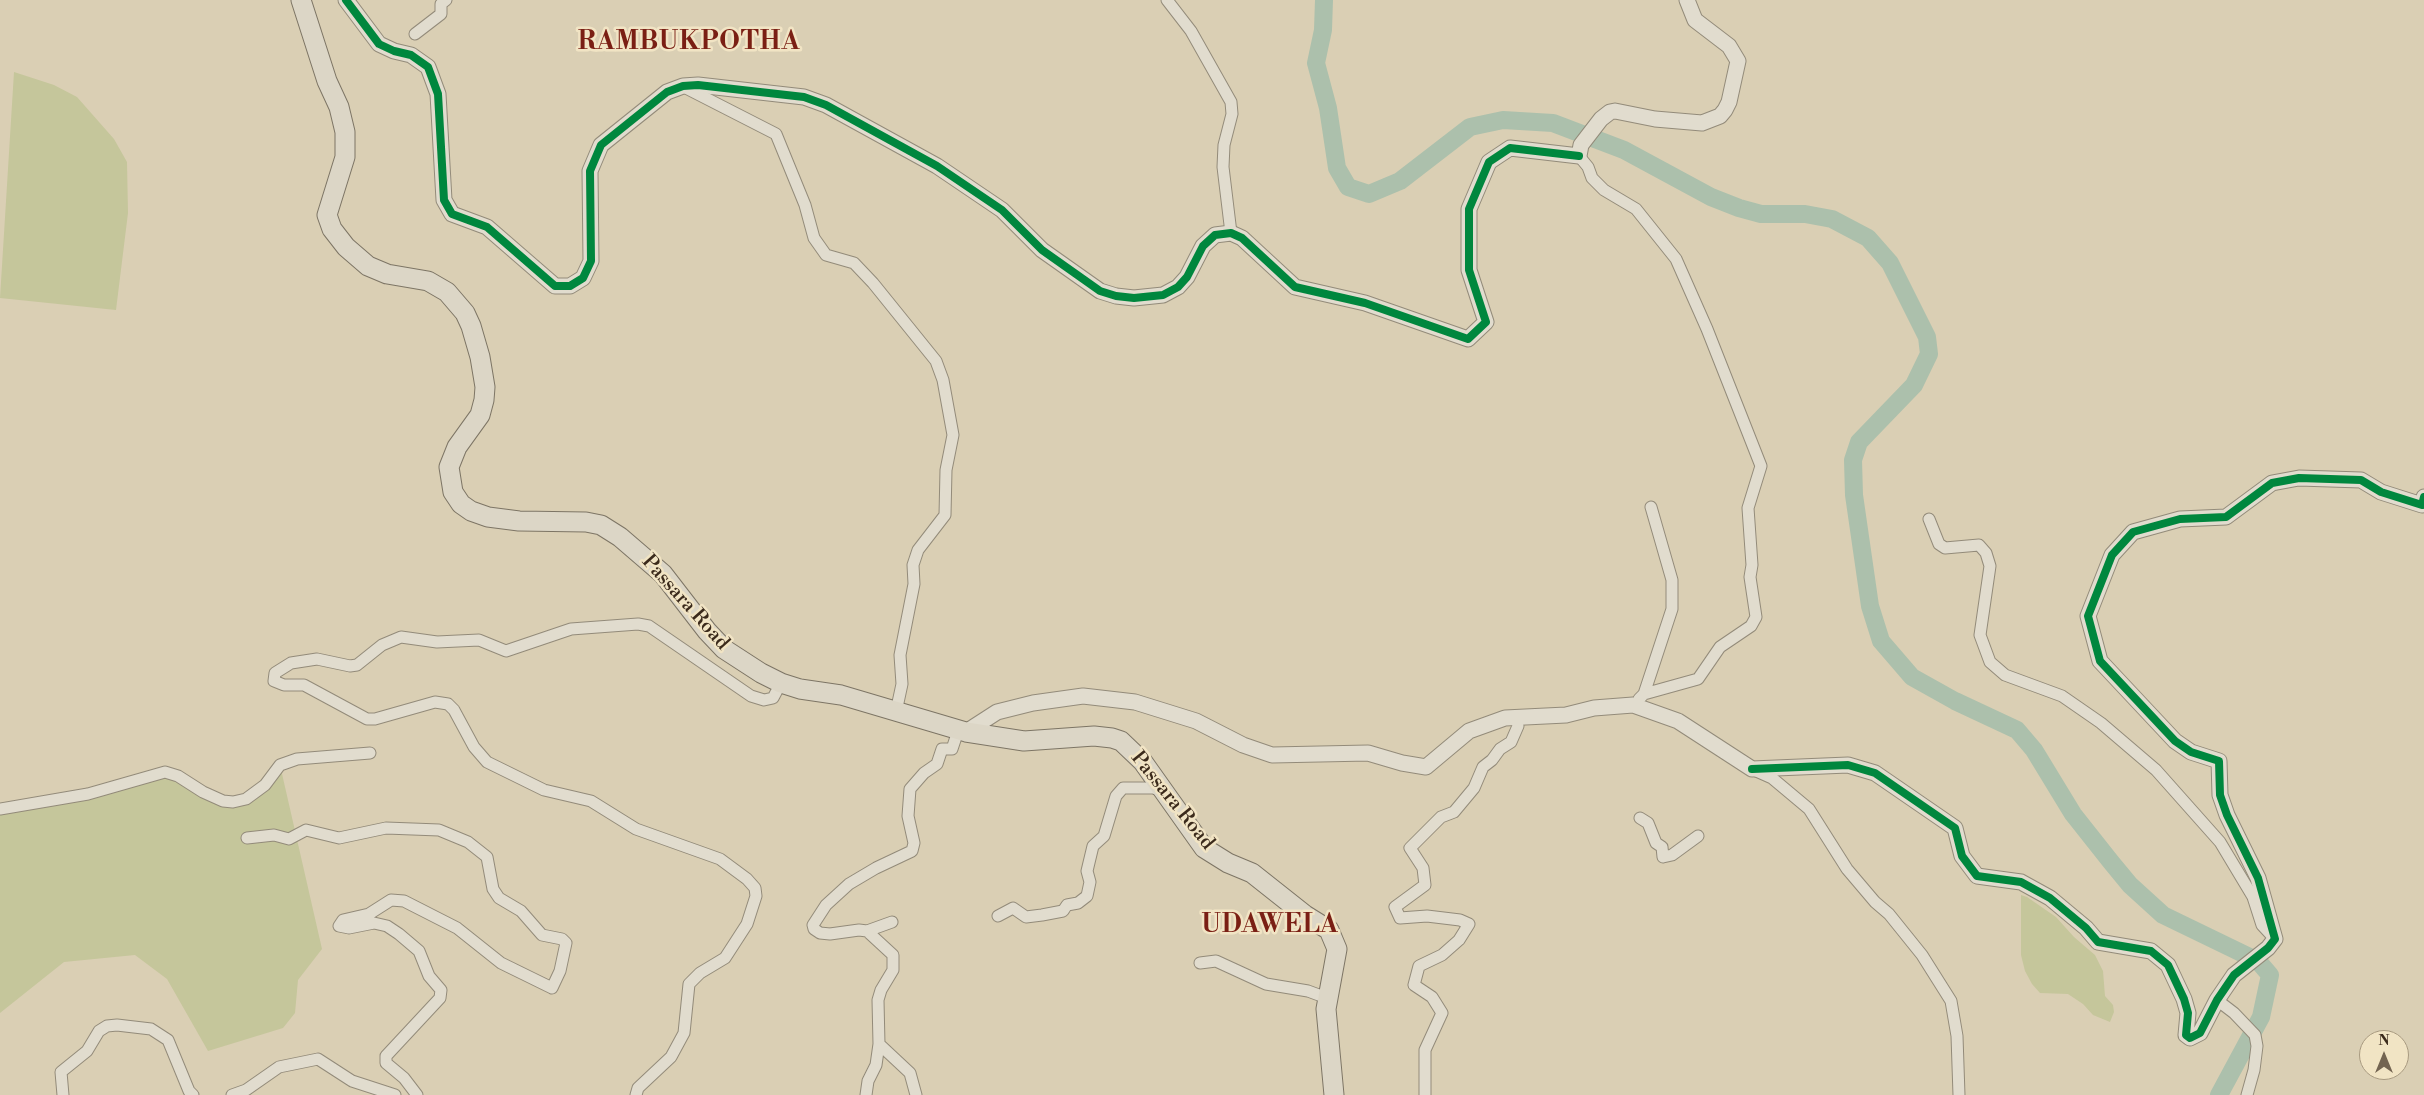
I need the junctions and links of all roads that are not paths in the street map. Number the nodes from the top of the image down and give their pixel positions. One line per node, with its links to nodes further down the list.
1 (301, 0): 13 (highway, Passara Road)
2 (346, 0): 7 (street)
3 (446, 0): 6 (street)
4 (1167, 0): 9 (street)
5 (1687, 0): 8 (street)
6 (415, 34)
7 (683, 86): 9 (street); 16 (street)
8 (1580, 150): 9 (street); 14 (street)
9 (1231, 232)
10 (2424, 497): 29 (street)
11 (1651, 507): 14 (street)
12 (1929, 519): 29 (street)
13 (782, 683): 16 (highway, Passara Road); 39 (street)
14 (1644, 694): 15 (street)
15 (1633, 705): 18 (street); 20 (street)
16 (896, 712): 18 (highway, Passara Road)
17 (1518, 726): 43 (street)
18 (962, 731): 21 (highway, Passara Road); 28 (street)
19 (370, 753): 22 (street)
20 (1752, 769): 32 (street); 44 (street)
21 (1163, 791): 26 (street); 31 (highway, Passara Road)
22 (0, 809)
23 (1640, 818): 24 (street)
24 (1698, 836)
25 (247, 838): 38 (street)
26 (998, 916)
27 (892, 922): 28 (street)
28 (867, 931): 33 (street)
29 (2272, 944): 32 (street)
30 (1200, 962): 31 (street)
31 (1327, 998): 42 (highway, Passara Road)
32 (2217, 1000): 45 (street)
33 (879, 1044): 40 (street); 41 (street)
34 (63, 1095): 35 (street)
35 (193, 1095)
36 (232, 1095): 37 (street)
37 (396, 1095)
38 (417, 1095)
39 (636, 1095)
40 (866, 1095)
41 (916, 1095)
42 (1334, 1095)
43 (1425, 1095)
44 (1960, 1095)
45 (2247, 1095)

